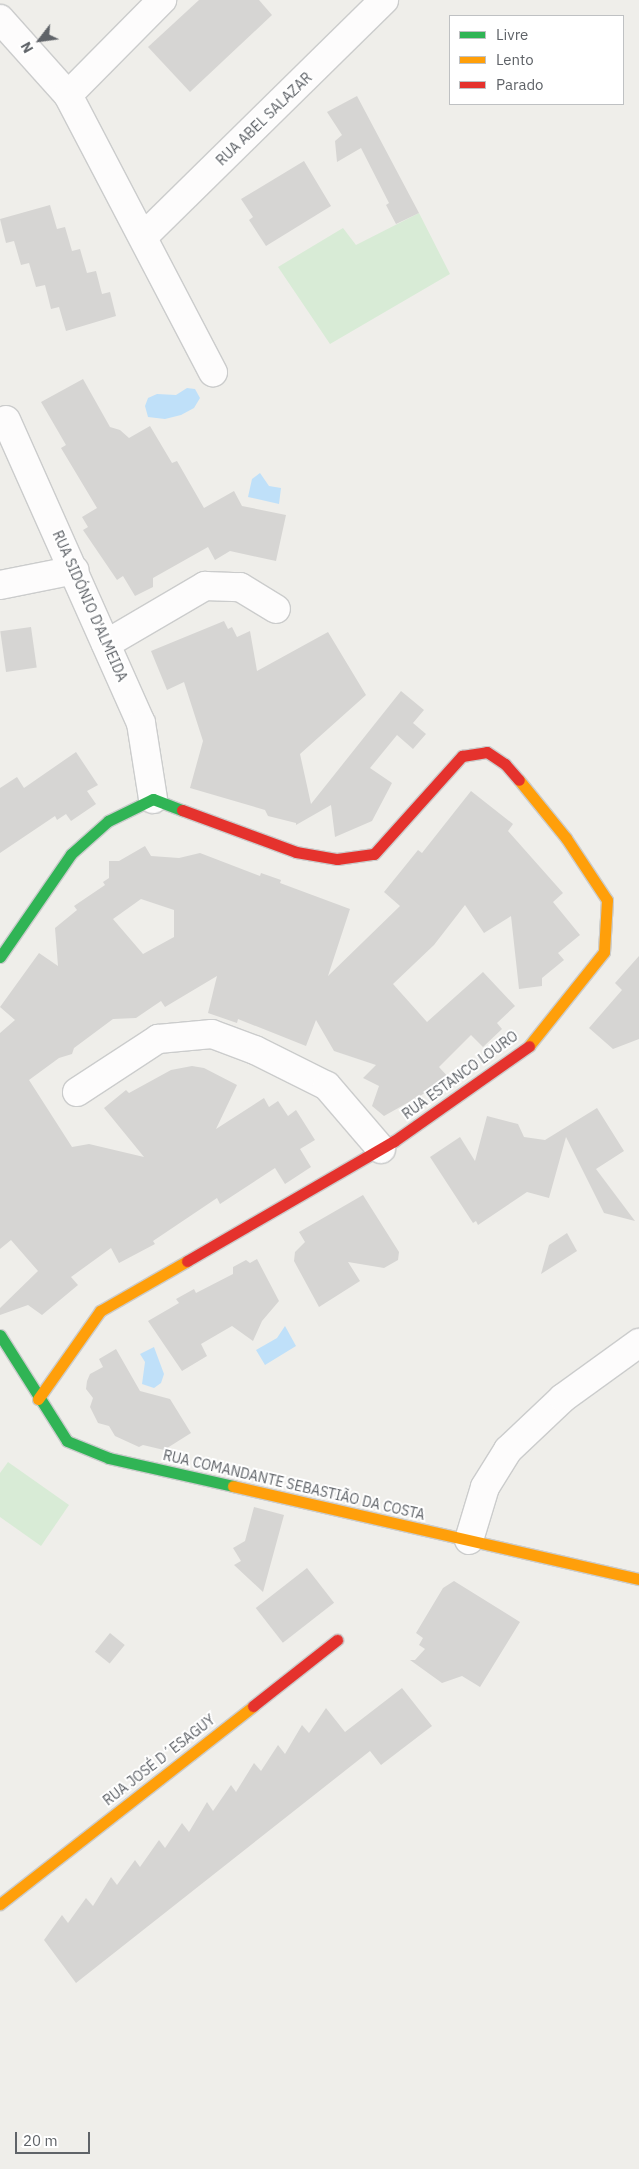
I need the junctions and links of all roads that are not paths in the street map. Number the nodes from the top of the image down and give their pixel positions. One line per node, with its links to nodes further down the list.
1 (162, 0): 4 (street)
2 (384, 0): 5 (street, RUA ABEL SALAZAR)
3 (0, 19): 4 (street)
4 (68, 95): 5 (street)
5 (143, 237): 6 (street)
6 (213, 372)
7 (1, 411): 8 (street, RUA SIDÓNIO D'ALMEIDA)
8 (75, 570): 9 (street); 11 (street, RUA SIDÓNIO D'ALMEIDA)
9 (0, 585)
10 (276, 609): 11 (street)
11 (106, 644): 12 (street, RUA SIDÓNIO D'ALMEIDA)
12 (153, 798): 13 (street); 15 (street, RUA ESTANCO LOURO)
13 (0, 957)
14 (77, 1092): 15 (street)
15 (380, 1149): 18 (street, RUA ESTANCO LOURO)
16 (0, 1335): 18 (street, RUA COMANDANTE SEBASTIÃO DA COSTA)
17 (639, 1343): 19 (street)
18 (38, 1399): 19 (street, RUA COMANDANTE SEBASTIÃO DA COSTA)
19 (469, 1540): 20 (street, RUA COMANDANTE SEBASTIÃO DA COSTA)
20 (639, 1579)
21 (338, 1640): 22 (street, RUA JOSÉ D´ESAGUY)
22 (0, 1904)

